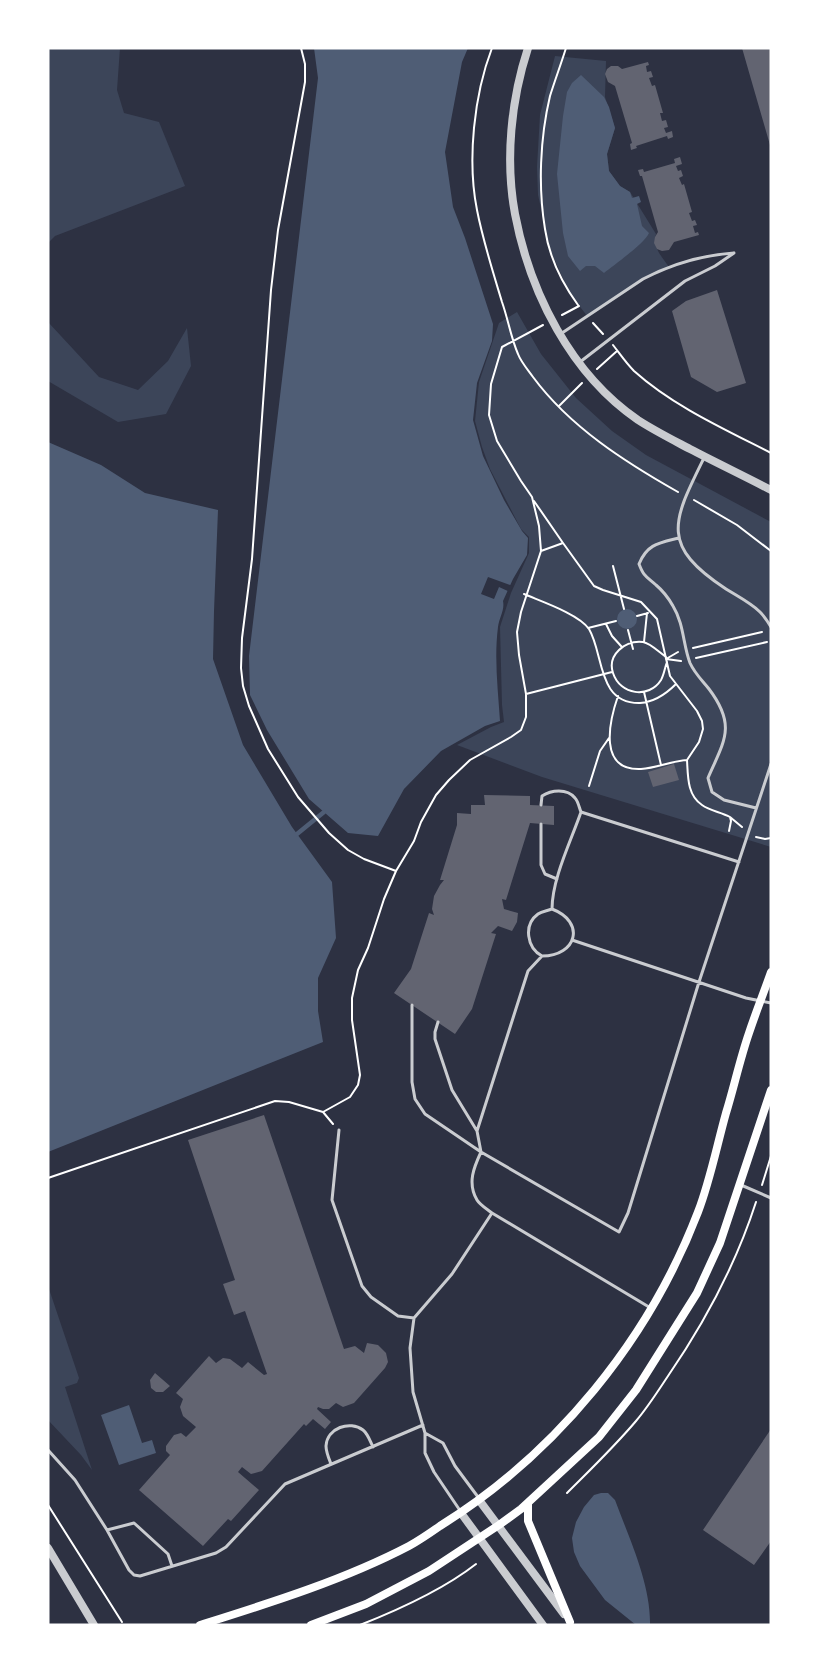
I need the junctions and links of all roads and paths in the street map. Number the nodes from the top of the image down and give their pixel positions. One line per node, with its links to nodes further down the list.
1 (301, 48): 64 (path)
2 (492, 48): 8 (path)
3 (528, 48): 7 (street)
4 (566, 48): 5 (path)
5 (588, 317): 7 (lane); 9 (path); 9 (lane)
6 (530, 332): 8 (path)
7 (560, 334): 10 (street)
8 (514, 340): 12 (path); 17 (path)
9 (608, 341): 10 (lane); 13 (path)
10 (579, 363): 14 (street)
11 (575, 391): 12 (path)
12 (559, 406): 16 (path)
13 (771, 453)
14 (705, 456): 15 (street); 16 (lane)
15 (771, 490)
16 (685, 496): 18 (lane); 20 (path)
17 (532, 497): 19 (path); 21 (path)
18 (679, 538): 30 (lane); 56 (lane)
19 (563, 543): 21 (path); 24 (path)
20 (771, 550)
21 (541, 551): 23 (path)
22 (613, 566): 24 (path)
23 (525, 594): 31 (path); 48 (path)
24 (621, 595): 25 (path); 26 (path)
25 (624, 609)
26 (649, 613): 27 (path); 34 (path); 42 (path)
27 (637, 616)
28 (616, 621): 29 (path)
29 (606, 624): 31 (path); 37 (path)
30 (771, 627)
31 (588, 628): 45 (path)
32 (628, 630): 36 (path)
33 (762, 632): 38 (path)
34 (645, 642): 36 (path); 42 (path)
35 (767, 642): 41 (path)
36 (631, 643): 37 (path); 39 (path)
37 (621, 647): 44 (path)
38 (693, 648)
39 (633, 649)
40 (678, 652): 42 (path)
41 (696, 658)
42 (666, 659): 43 (path); 46 (path); 47 (path)
43 (681, 661)
44 (612, 672): 45 (path); 47 (path)
45 (603, 675): 48 (path); 49 (path)
46 (676, 684): 50 (path); 53 (path)
47 (644, 692): 50 (path)
48 (526, 694): 64 (path)
49 (618, 696): 50 (path); 51 (path)
50 (645, 702): 53 (path)
51 (609, 738): 53 (path); 54 (path)
52 (771, 764): 56 (lane)
53 (661, 765)
54 (589, 786)
55 (542, 805): 57 (lane)
56 (756, 808): 63 (lane)
57 (581, 812): 63 (lane); 65 (lane)
58 (730, 817): 60 (path)
59 (541, 824): 65 (lane)
60 (739, 824)
61 (756, 837): 62 (path)
62 (771, 838)
63 (739, 862): 70 (lane)
64 (396, 871): 76 (path)
65 (557, 879): 66 (lane)
66 (552, 909): 67 (lane); 68 (lane)
67 (572, 940): 68 (lane); 70 (lane)
68 (542, 956): 78 (lane)
69 (771, 972): 71 (main road)
70 (699, 982): 71 (lane); 79 (lane)
71 (762, 1000): 72 (lane); 84 (main road)
72 (771, 1003)
73 (412, 1005): 79 (lane)
74 (438, 1023): 78 (lane)
75 (771, 1090): 81 (main road)
76 (323, 1112): 77 (path); 80 (path)
77 (339, 1130): 85 (lane)
78 (477, 1131): 79 (lane)
79 (481, 1152): 83 (lane)
80 (48, 1178)
81 (740, 1185): 82 (lane); 92 (main road)
82 (771, 1198)
83 (492, 1213): 84 (lane); 85 (lane)
84 (651, 1308): 91 (main road)
85 (414, 1318): 86 (lane)
86 (423, 1425): 87 (lane); 88 (lane)
87 (425, 1433): 91 (lane); 94 (lane)
88 (373, 1447): 90 (lane); 90 (lane)
89 (48, 1449): 96 (lane)
90 (331, 1464): 100 (lane)
91 (479, 1500): 94 (main road); 95 (street)
92 (528, 1503): 95 (main road); 102 (main road)
93 (48, 1505): 101 (path)
94 (461, 1512): 97 (street); 104 (main road)
95 (499, 1525): 97 (main road); 102 (street)
96 (107, 1530): 100 (lane); 100 (lane)
97 (479, 1538): 105 (main road); 107 (street)
98 (48, 1548): 103 (street)
99 (476, 1564): 106 (path)
100 (172, 1566)
101 (122, 1622)
102 (571, 1623)
103 (94, 1625)
104 (201, 1625)
105 (311, 1625)
106 (360, 1625)
107 (543, 1625)

